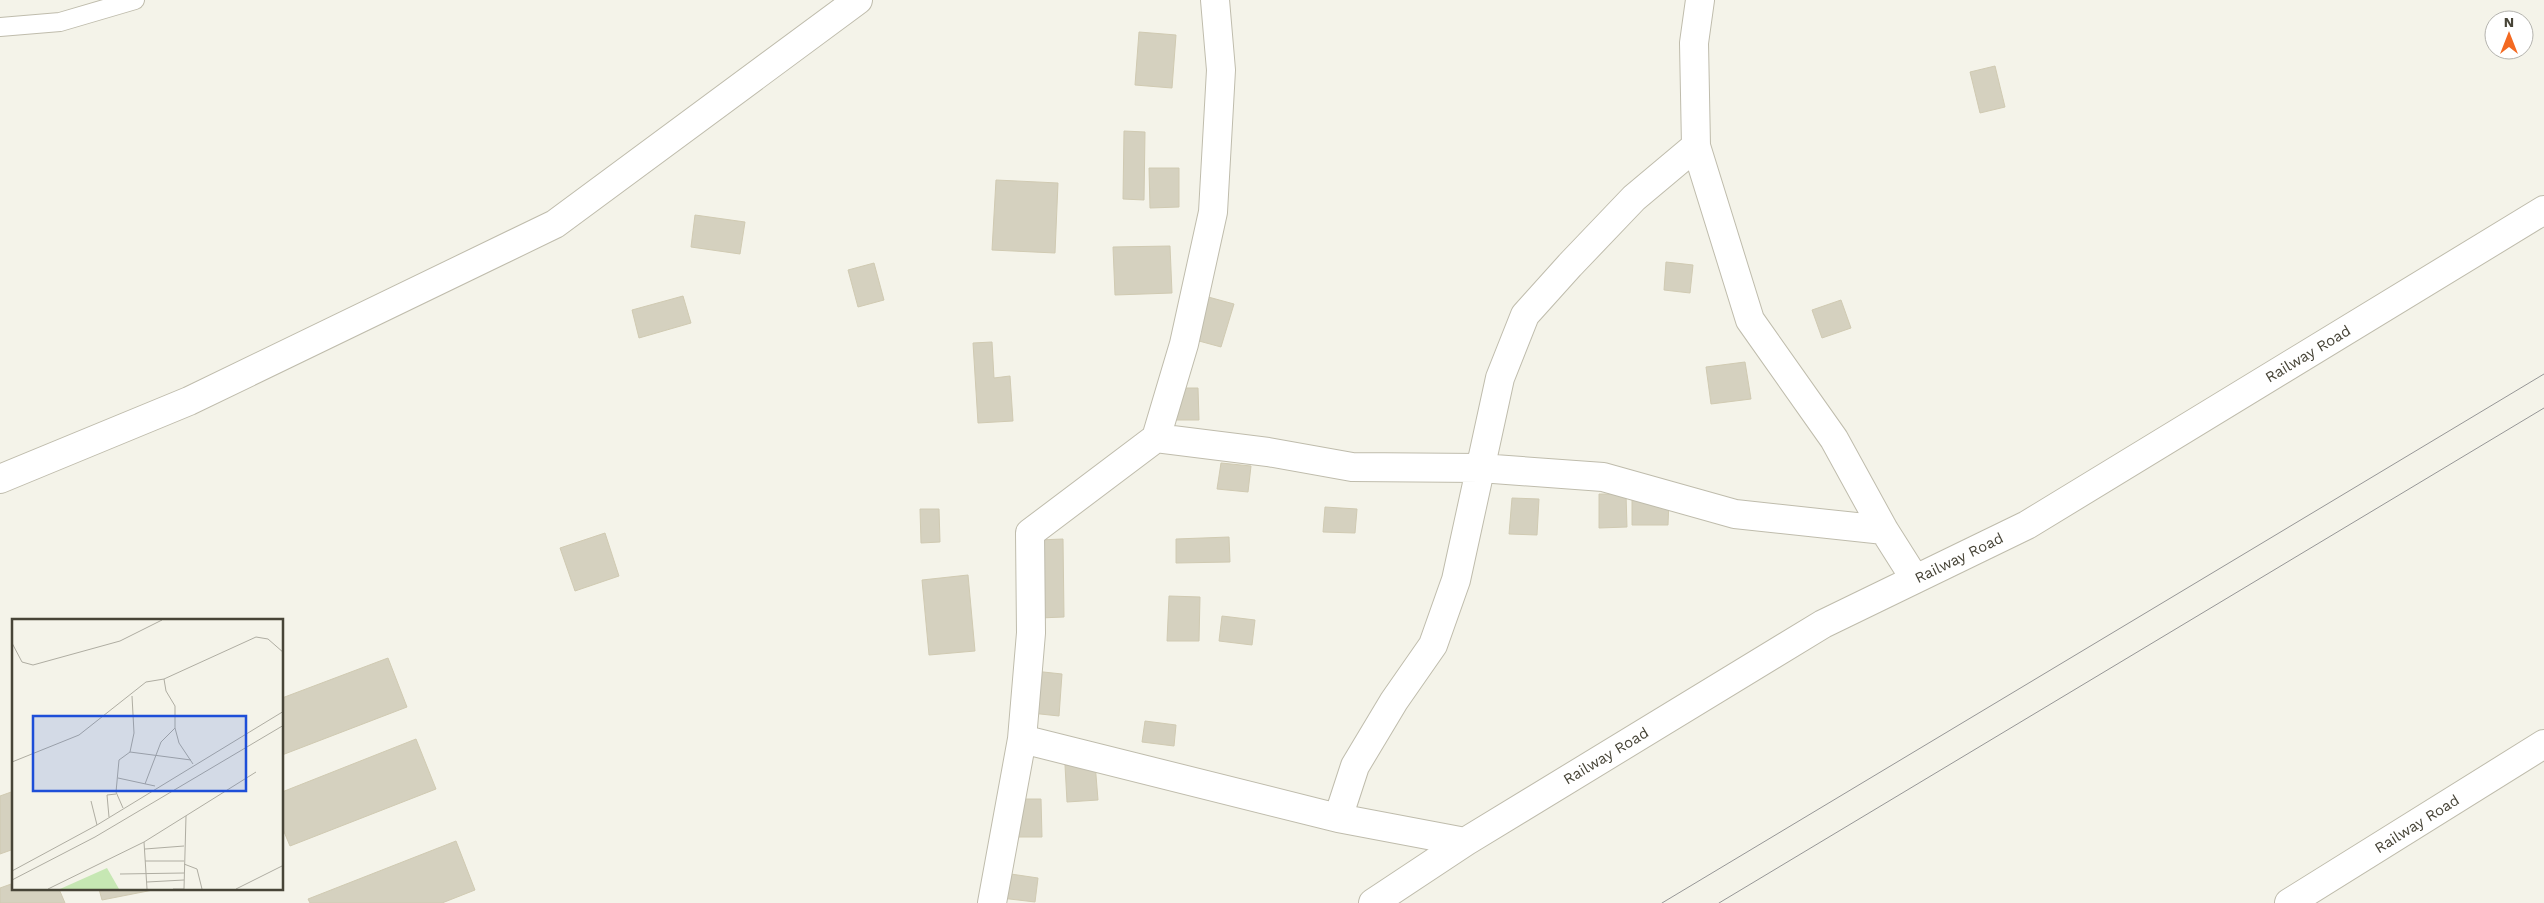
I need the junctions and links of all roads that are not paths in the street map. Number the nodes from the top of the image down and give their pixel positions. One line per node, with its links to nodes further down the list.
1 (135, 0): 5 (lane)
2 (858, 0): 10 (street)
3 (1215, 0): 8 (street)
4 (1700, 0): 6 (street)
5 (0, 27)
6 (1696, 146): 9 (street); 11 (street)
7 (2544, 210): 12 (street, Railway Road)
8 (1156, 438): 9 (street); 13 (street)
9 (1480, 468): 11 (street); 15 (street)
10 (0, 479)
11 (1884, 530): 12 (street)
12 (1915, 579): 16 (street, Railway Road)
13 (1022, 739): 15 (street); 17 (street)
14 (2544, 744): 19 (street, Railway Road)
15 (1338, 818): 16 (street)
16 (1465, 842): 18 (street, Railway Road)
17 (992, 903)
18 (1373, 903)
19 (2289, 903)

